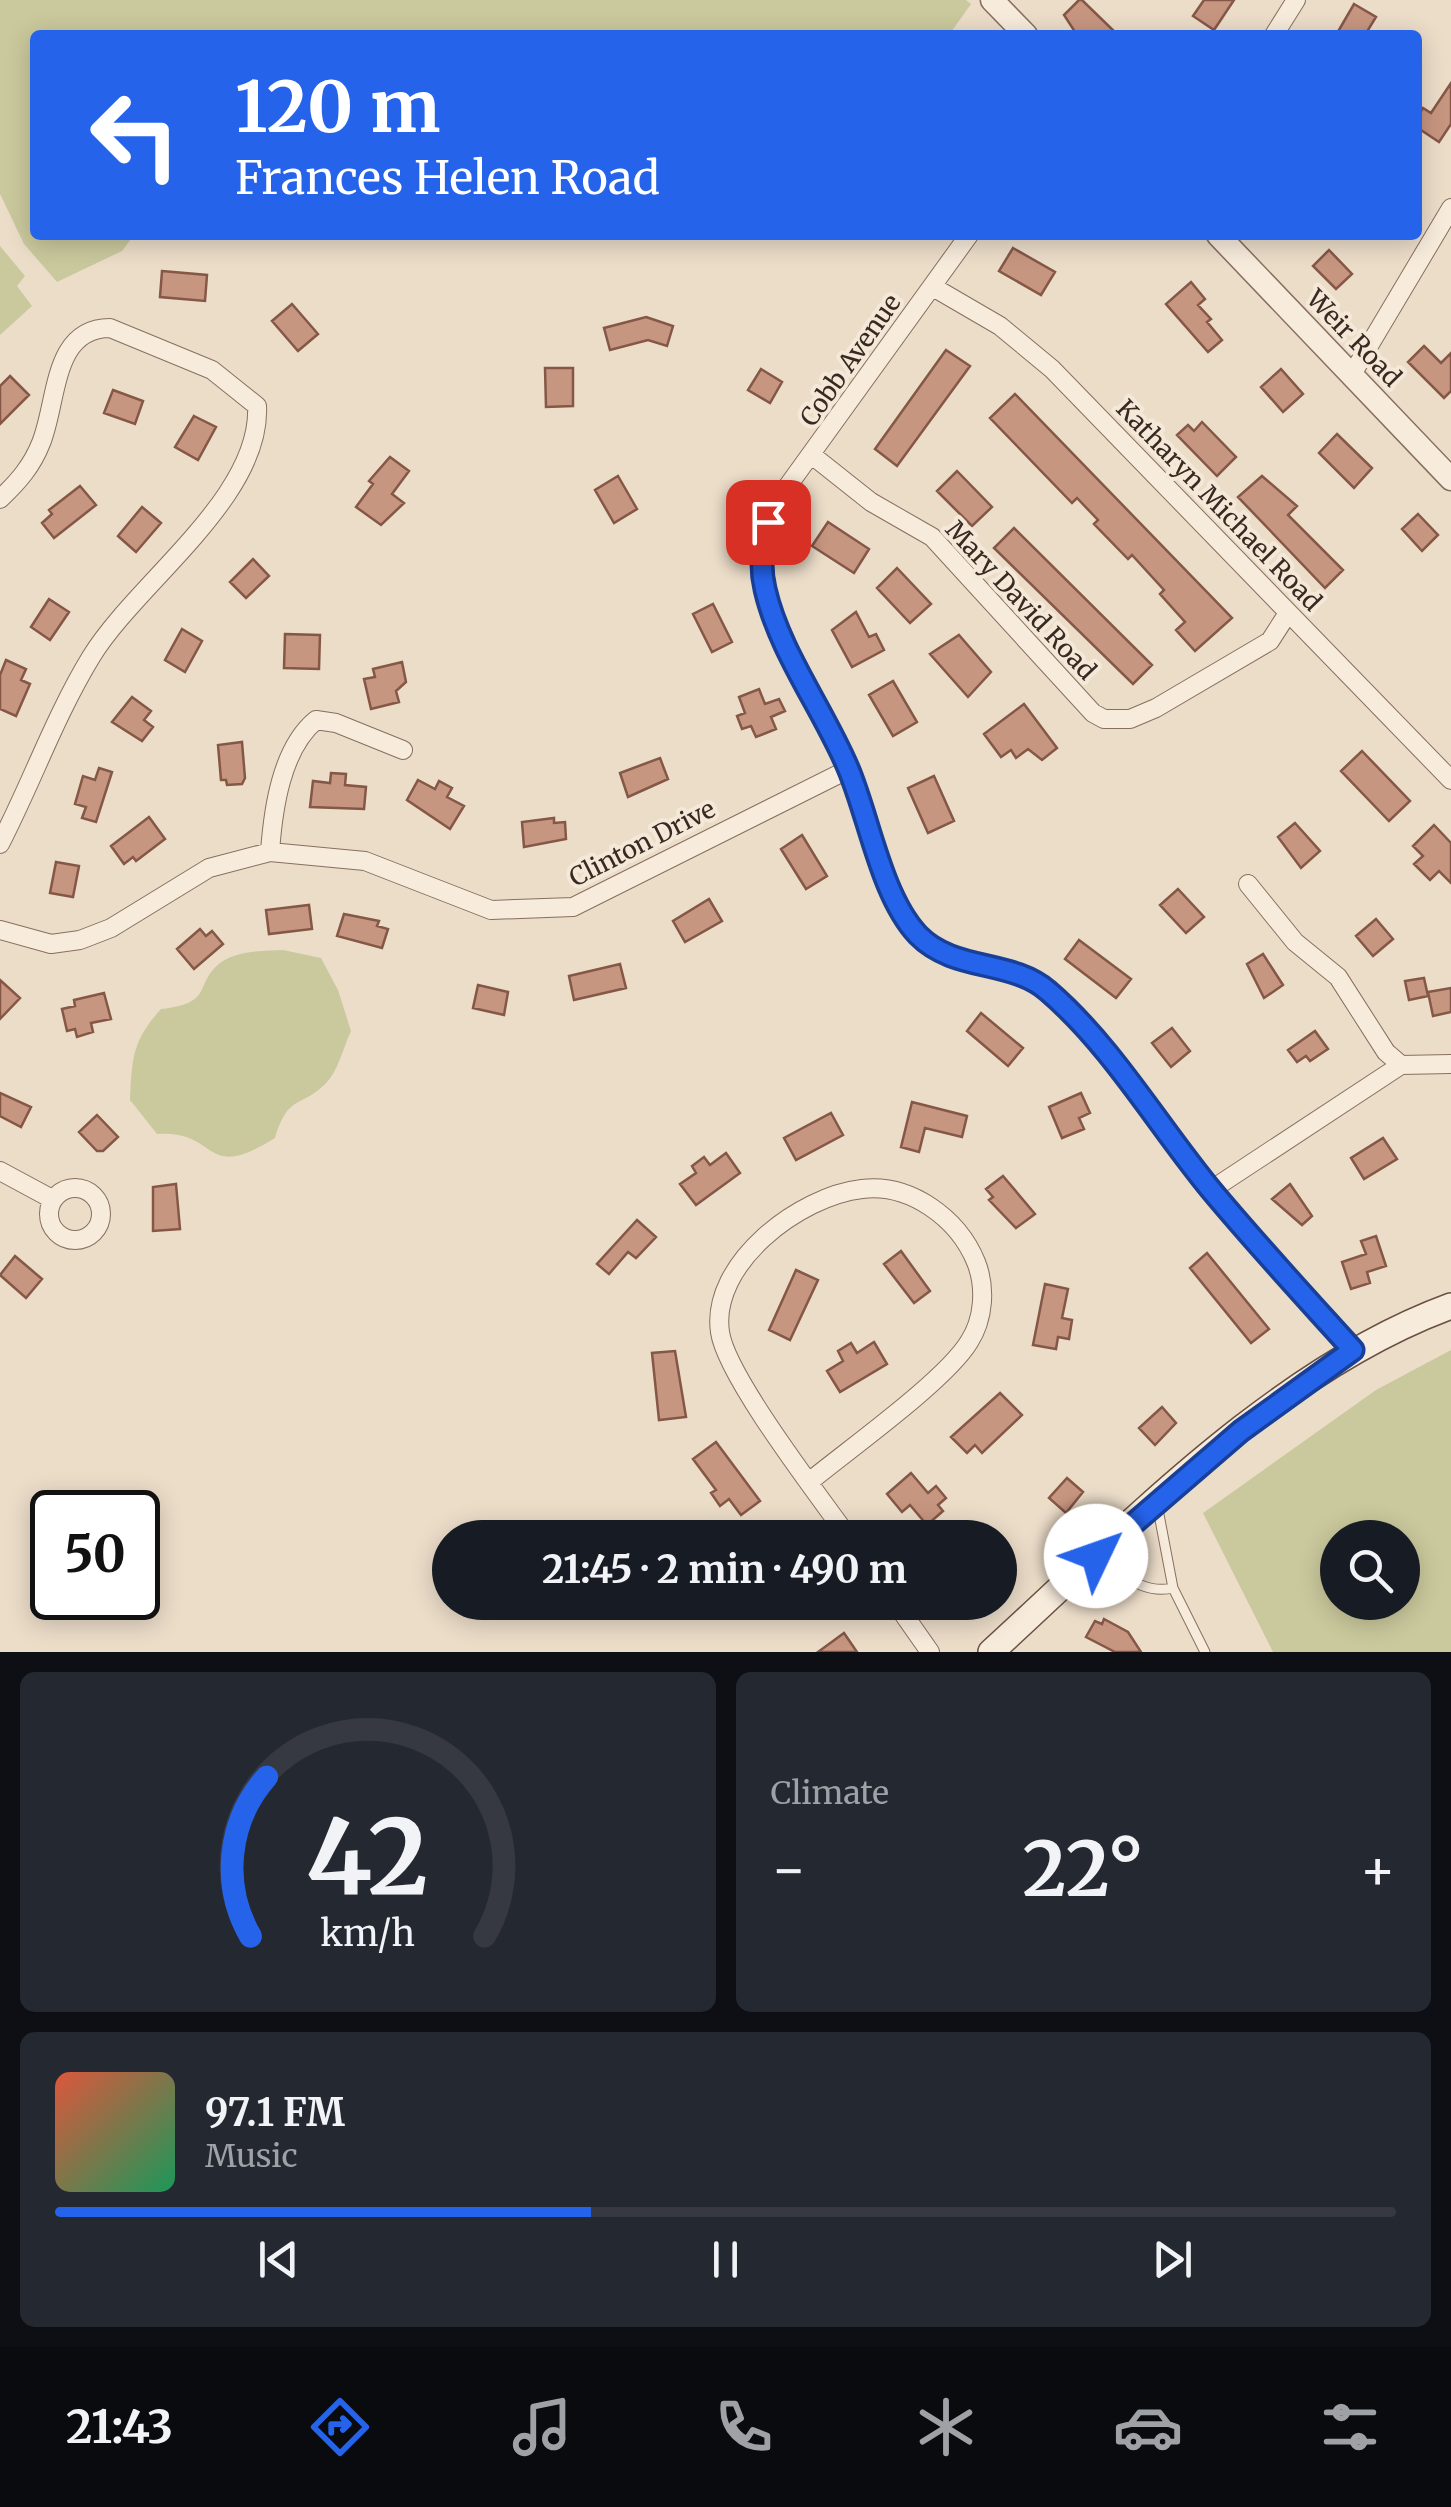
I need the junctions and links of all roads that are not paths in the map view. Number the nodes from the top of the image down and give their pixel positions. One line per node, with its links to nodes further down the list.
1 (1296, 0): 4 (street)
2 (999, 2): 3 (street)
3 (1022, 30)
4 (1277, 30)
5 (1451, 208): 9 (street)
6 (965, 240): 8 (street, Cobb Avenue)
7 (1223, 240): 9 (street, Weir Road)
8 (933, 287): 10 (street, Cobb Avenue); 13 (street, Katharyn Michael Road)
9 (1351, 376): 11 (street, Weir Road)
10 (813, 456): 13 (street, Mary David Road); 15 (street, Cobb Avenue)
11 (1451, 479)
12 (0, 499): 17 (street)
13 (1288, 613): 16 (street, Katharyn Michael Road)
14 (403, 750): 18 (street)
15 (848, 769): 18 (street, Clinton Drive); 24 (street)
16 (1451, 780)
17 (0, 844)
18 (270, 852): 20 (street, Clinton Drive)
19 (1248, 884): 22 (street)
20 (0, 930)
21 (1451, 1064): 22 (street)
22 (1402, 1065): 24 (street)
23 (0, 1171): 25 (street)
24 (1211, 1190): 27 (street)
25 (52, 1199)
26 (1451, 1306): 27 (main road)
27 (1353, 1350): 29 (main road)
28 (809, 1482): 28 (street); 30 (street)
29 (1157, 1502): 31 (main road); 32 (lane)
30 (836, 1520)
31 (1096, 1556): 32 (lane); 35 (main road)
32 (1173, 1588): 36 (lane)
33 (908, 1620): 34 (street)
34 (930, 1652)
35 (991, 1652)
36 (1205, 1652)

